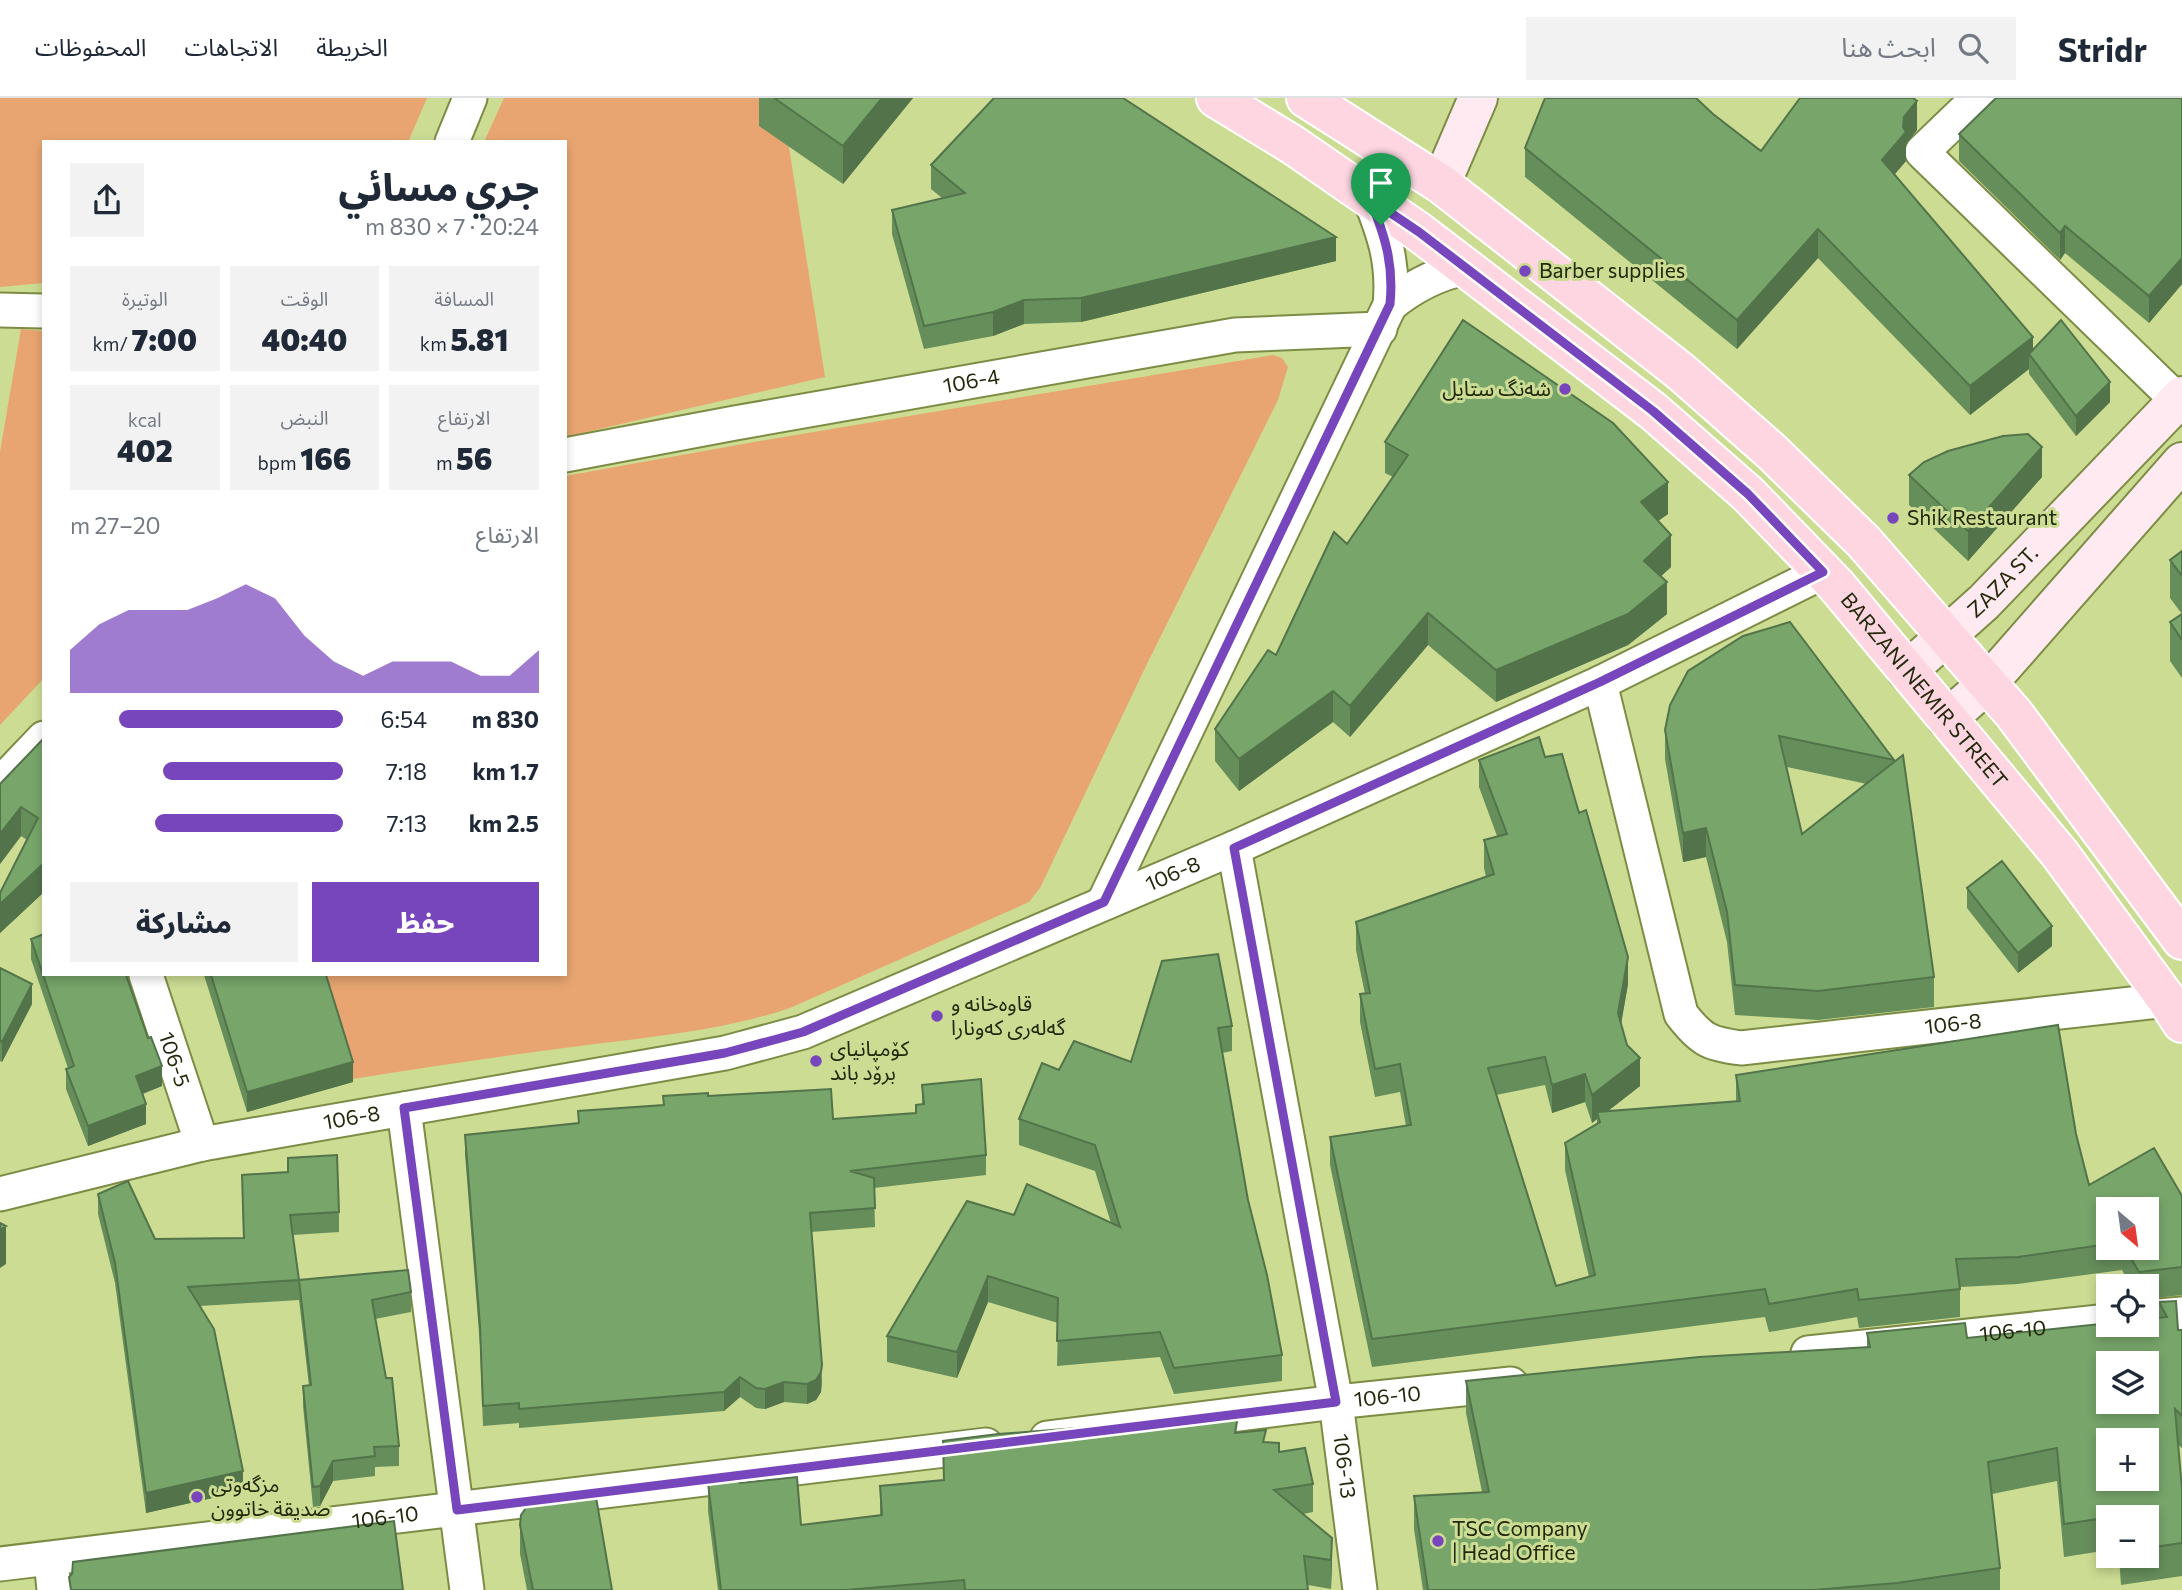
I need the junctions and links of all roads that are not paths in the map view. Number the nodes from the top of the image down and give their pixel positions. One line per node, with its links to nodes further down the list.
1 (470, 98): 6 (street)
2 (1216, 98): 8 (main road, BARZANI NEMIR STREET)
3 (1306, 98): 7 (main road)
4 (1478, 98): 7 (street)
5 (1978, 98): 13 (street)
6 (453, 140)
7 (1441, 184): 17 (main road)
8 (1370, 199): 9 (main road, BARZANI NEMIR STREET); 12 (street)
9 (1465, 268): 12 (street); 16 (main road, BARZANI NEMIR STREET)
10 (0, 310): 11 (street)
11 (42, 311)
12 (1385, 317): 14 (street, 106-4); 25 (street)
13 (2180, 398): 17 (street, ZAZA ST.)
14 (567, 455)
15 (2182, 462): 20 (street)
16 (1823, 572): 18 (main road, BARZANI NEMIR STREET); 19 (street, 106-8)
17 (1946, 636): 18 (street, ZAZA ST.); 20 (main road)
18 (1907, 671): 21 (main road, BARZANI NEMIR STREET)
19 (1600, 682): 24 (street, 106-8); 28 (street, 106-8)
20 (1988, 683): 21 (street); 26 (main road)
21 (1947, 719): 28 (main road, BARZANI NEMIR STREET)
22 (42, 740): 23 (street)
23 (0, 784)
24 (1234, 848): 25 (street, 106-8); 37 (street, 106-13)
25 (1104, 902): 29 (street, 106-8)
26 (2182, 940)
27 (146, 976): 30 (street, 106-5)
28 (2175, 1012)
29 (404, 1108): 30 (street, 106-8); 38 (street)
30 (202, 1144): 31 (street, 106-8)
31 (0, 1194)
32 (2182, 1314): 33 (street)
33 (2159, 1316)
34 (2096, 1322): 35 (street, 106-10)
35 (1777, 1356)
36 (1543, 1381): 37 (street, 106-10)
37 (1336, 1402): 38 (street, 106-10); 42 (street, 106-13)
38 (457, 1510): 40 (street, 106-10); 41 (street)
39 (0, 1564): 40 (street, 106-10)
40 (52, 1574)
41 (467, 1590)
42 (1360, 1590)

